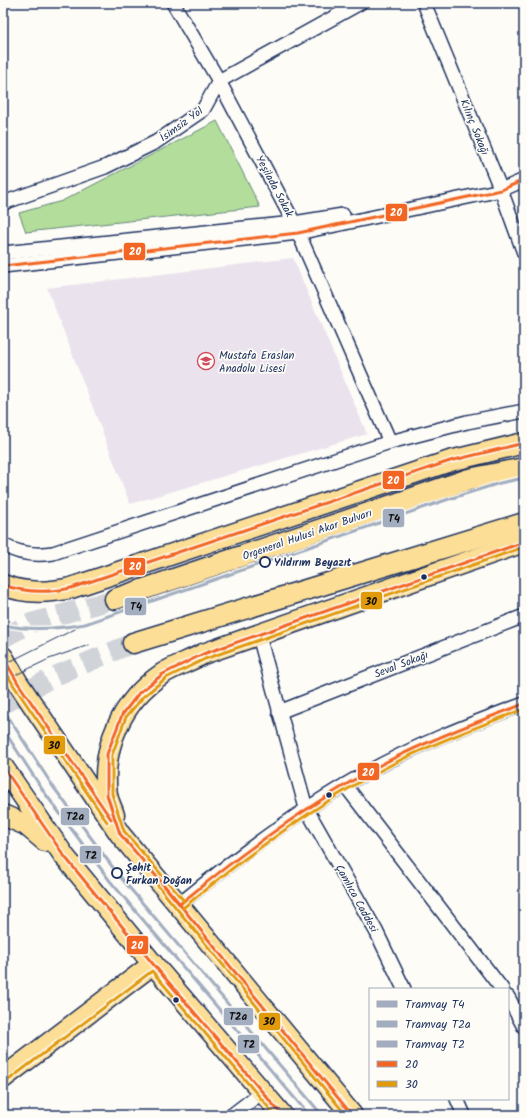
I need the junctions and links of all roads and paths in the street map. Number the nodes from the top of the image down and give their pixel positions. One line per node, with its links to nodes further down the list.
1 (173, 3): 4 (street, Yeşilada Sokak)
2 (360, 3): 4 (street)
3 (424, 3): 6 (street, Kılınç Sokağı)
4 (219, 81): 7 (street, İsimsiz Yol); 8 (street, Yeşilada Sokak)
5 (524, 180): 6 (street)
6 (501, 190): 8 (street); 10 (street, Kılınç Sokağı)
7 (3, 203)
8 (296, 228): 9 (street); 11 (street); 13 (street, Yeşilada Sokak)
9 (3, 253)
10 (524, 253)
11 (3, 266)
12 (524, 411): 13 (street)
13 (390, 442): 18 (street)
14 (524, 443): 19 (main road)
15 (524, 468): 20 (main road, Orgeneral Hulusi Akar Bulvarı)
16 (524, 523): 23 (main road)
17 (524, 542): 22 (main road)
18 (3, 544)
19 (3, 585)
20 (115, 599)
21 (524, 616): 26 (street, Seval Sokağı)
22 (259, 636): 26 (street, Çamlıca Caddesi); 31 (main road)
23 (133, 643)
24 (3, 657): 31 (main road)
25 (524, 704): 28 (street)
26 (279, 712): 29 (street, Çamlıca Caddesi)
27 (3, 767): 32 (main road)
28 (345, 785): 29 (street); 36 (street)
29 (306, 808): 33 (street); 35 (street, Çamlıca Caddesi)
30 (3, 816): 32 (main road)
31 (120, 834): 33 (main road)
32 (65, 858): 34 (main road)
33 (180, 904): 44 (main road)
34 (153, 964): 39 (main road); 40 (main road)
35 (404, 988)
36 (501, 988)
37 (509, 999): 38 (street)
38 (524, 1027)
39 (3, 1078)
40 (262, 1092): 42 (street); 43 (main road)
41 (456, 1100): 45 (street)
42 (232, 1115)
43 (282, 1115)
44 (352, 1115)
45 (464, 1115)

